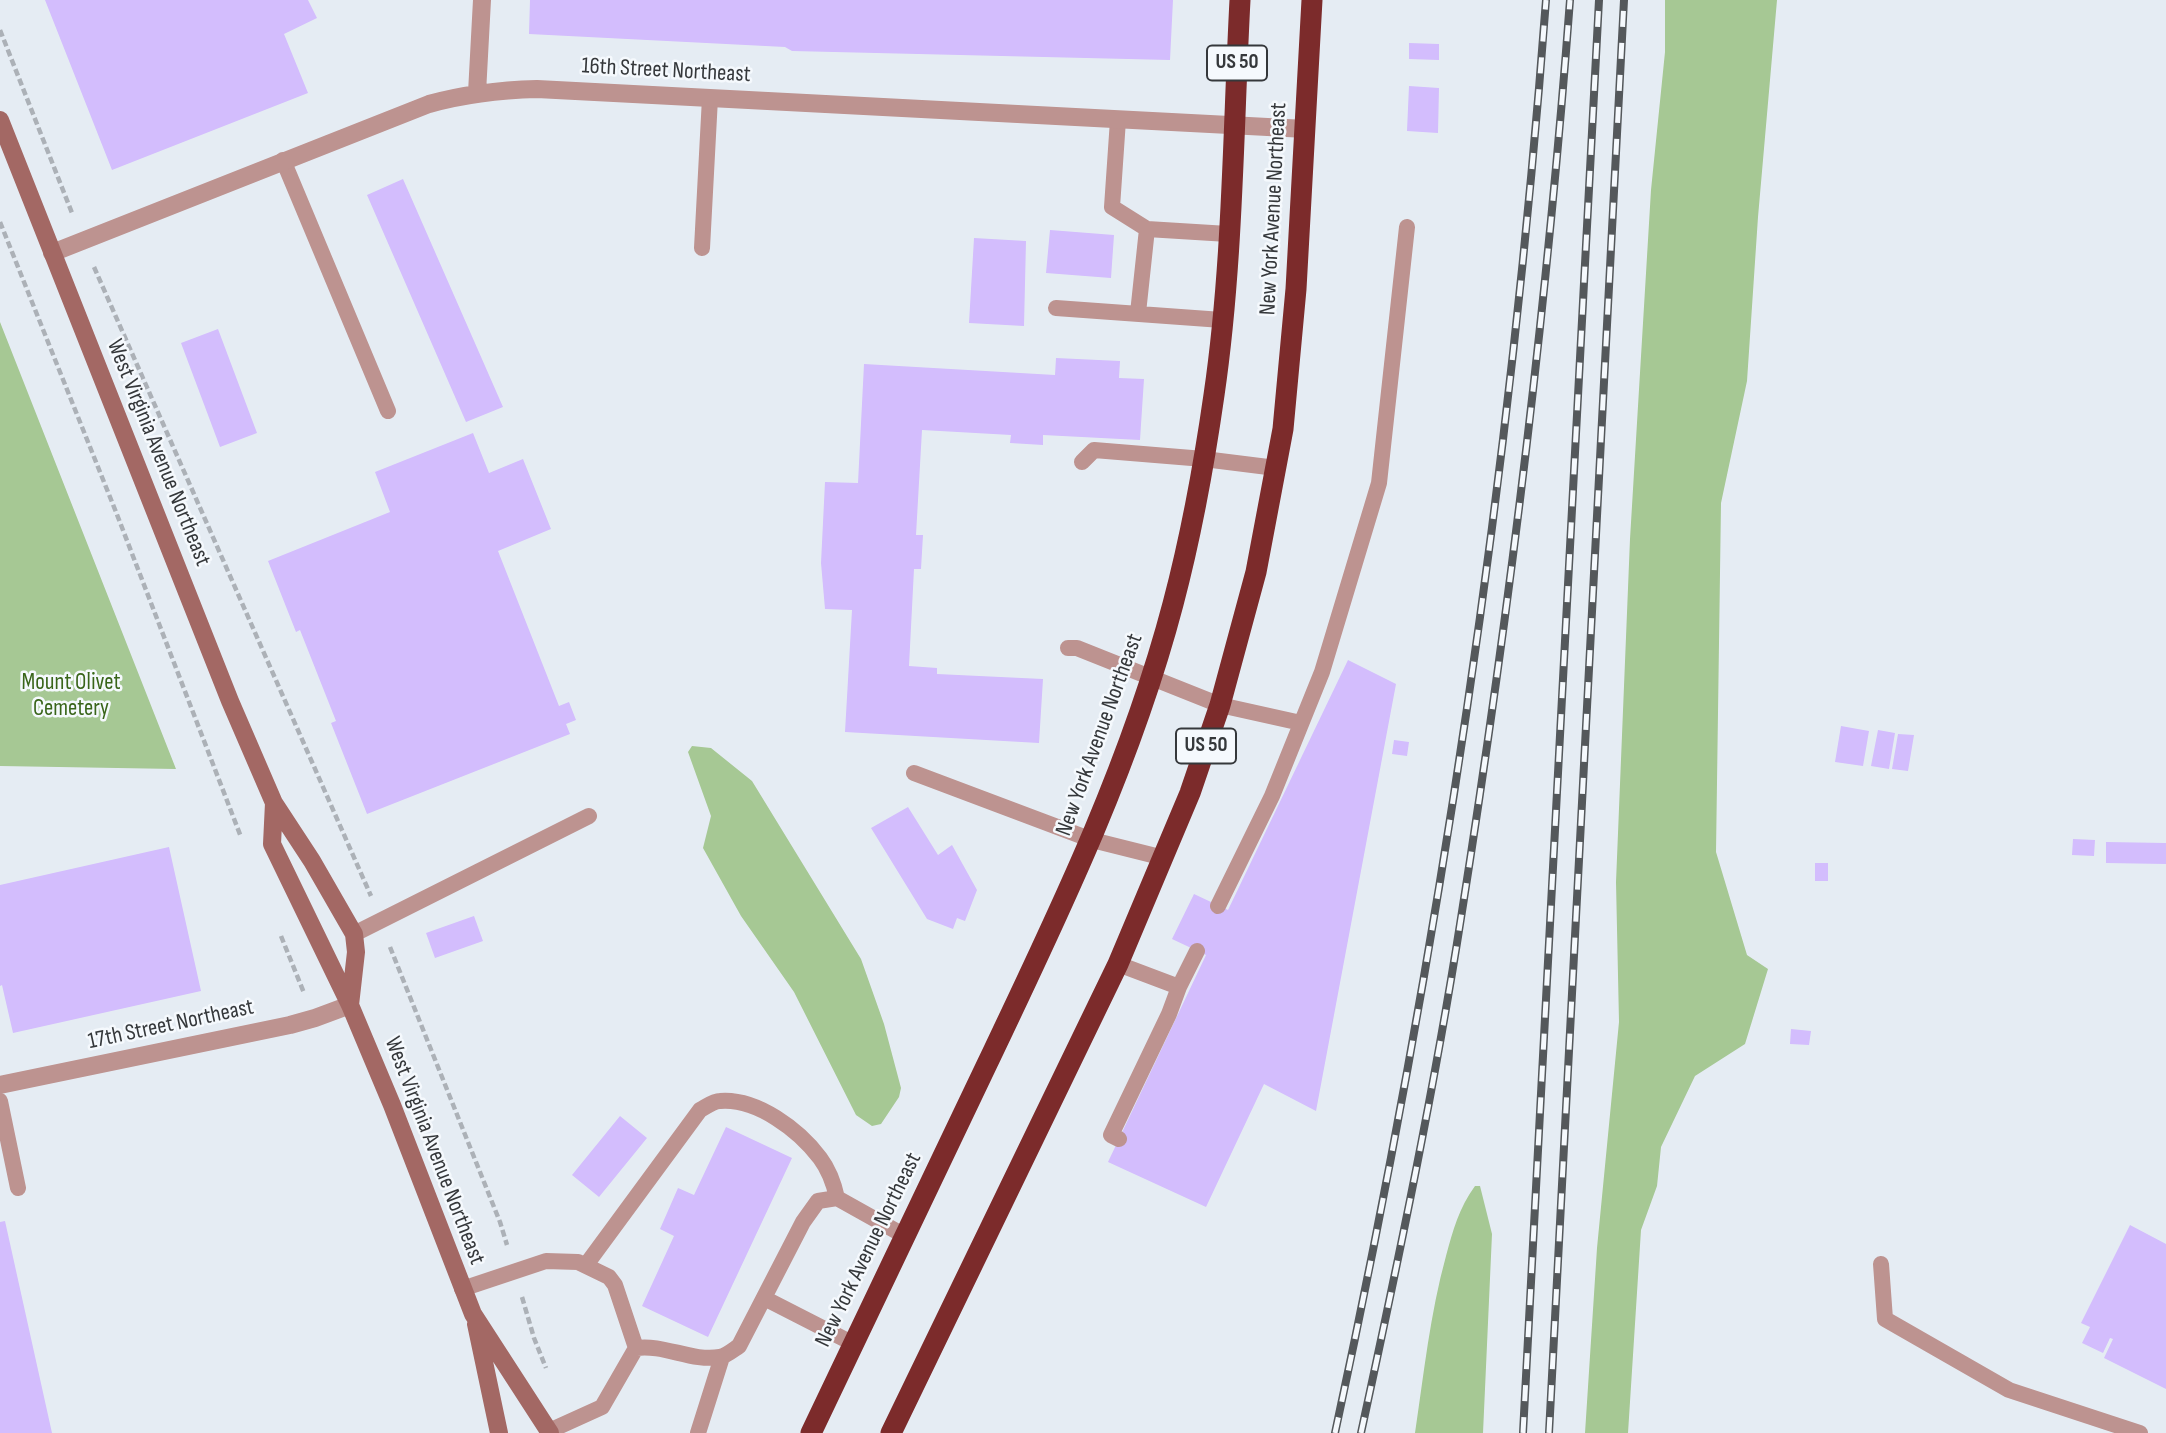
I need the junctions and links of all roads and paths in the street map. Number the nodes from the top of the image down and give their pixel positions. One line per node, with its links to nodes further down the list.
1 (482, 0): 5 (street)
2 (1240, 0): 9 (highway, New York Avenue Northeast / US 50)
3 (1312, 0): 10 (highway, New York Avenue Northeast / US 50)
4 (0, 30): 16 (path)
5 (477, 93): 6 (street, 16th Street Northeast); 11 (street, 16th Street Northeast)
6 (709, 98): 8 (street, 16th Street Northeast); 17 (lane)
7 (0, 120): 18 (street, West Virginia Avenue Northeast)
8 (1118, 120): 9 (street, 16th Street Northeast); 14 (lane)
9 (1234, 126): 10 (street, 16th Street Northeast); 15 (highway, New York Avenue Northeast / US 50)
10 (1306, 129): 25 (highway, New York Avenue Northeast / US 50)
11 (283, 160): 16 (street, 16th Street Northeast); 22 (lane)
12 (0, 222): 31 (path)
13 (1407, 227): 29 (lane)
14 (1147, 229): 15 (lane); 20 (lane)
15 (1228, 234): 21 (highway, New York Avenue Northeast / US 50)
16 (83, 240): 18 (street, 16th Street Northeast); 36 (path)
17 (702, 248)
18 (52, 253): 32 (street, West Virginia Avenue Northeast)
19 (1056, 308): 20 (lane)
20 (1138, 313): 21 (lane)
21 (1222, 320): 23 (highway, New York Avenue Northeast / US 50)
22 (388, 411)
23 (1204, 459): 24 (lane); 25 (lane); 27 (highway, New York Avenue Northeast / US 50)
24 (1082, 462)
25 (1276, 468): 28 (highway, New York Avenue Northeast / US 50)
26 (1068, 648): 27 (lane)
27 (1151, 678): 28 (lane); 34 (highway, New York Avenue Northeast / US 50)
28 (1220, 705): 29 (lane); 35 (highway, New York Avenue Northeast / US 50)
29 (1301, 723): 37 (lane)
30 (914, 773): 34 (lane)
31 (227, 802)
32 (274, 803): 38 (street, West Virginia Avenue Northeast); 43 (street, West Virginia Avenue Northeast)
33 (589, 816): 38 (lane)
34 (1092, 840): 35 (lane); 49 (highway, New York Avenue Northeast / US 50)
35 (1164, 858): 41 (highway, New York Avenue Northeast / US 50)
36 (366, 882)
37 (1219, 906)
38 (354, 934): 43 (street)
39 (386, 939): 52 (path)
40 (1196, 951): 42 (lane)
41 (1118, 964): 42 (lane); 64 (highway, New York Avenue Northeast / US 50)
42 (1179, 987): 46 (lane)
43 (349, 1005): 44 (street, 17th Street Northeast); 53 (street, West Virginia Avenue Northeast)
44 (0, 1085)
45 (0, 1101): 47 (lane)
46 (1119, 1139)
47 (18, 1188)
48 (837, 1198): 49 (lane); 51 (lane); 54 (lane)
49 (905, 1236): 56 (highway, New York Avenue Northeast / US 50)
50 (1881, 1264): 65 (lane)
51 (586, 1265): 52 (lane); 57 (lane)
52 (515, 1271): 53 (lane); 59 (path)
53 (462, 1289): 55 (street, West Virginia Avenue Northeast)
54 (764, 1298): 56 (lane); 58 (lane)
55 (473, 1314): 60 (street, West Virginia Avenue Northeast); 61 (street, West Virginia Avenue Northeast)
56 (854, 1344): 63 (highway, New York Avenue Northeast / US 50)
57 (636, 1348): 58 (lane); 60 (lane)
58 (722, 1357): 62 (lane)
59 (548, 1374)
60 (549, 1432)
61 (499, 1433)
62 (698, 1433)
63 (811, 1433)
64 (891, 1433)
65 (2140, 1433)

